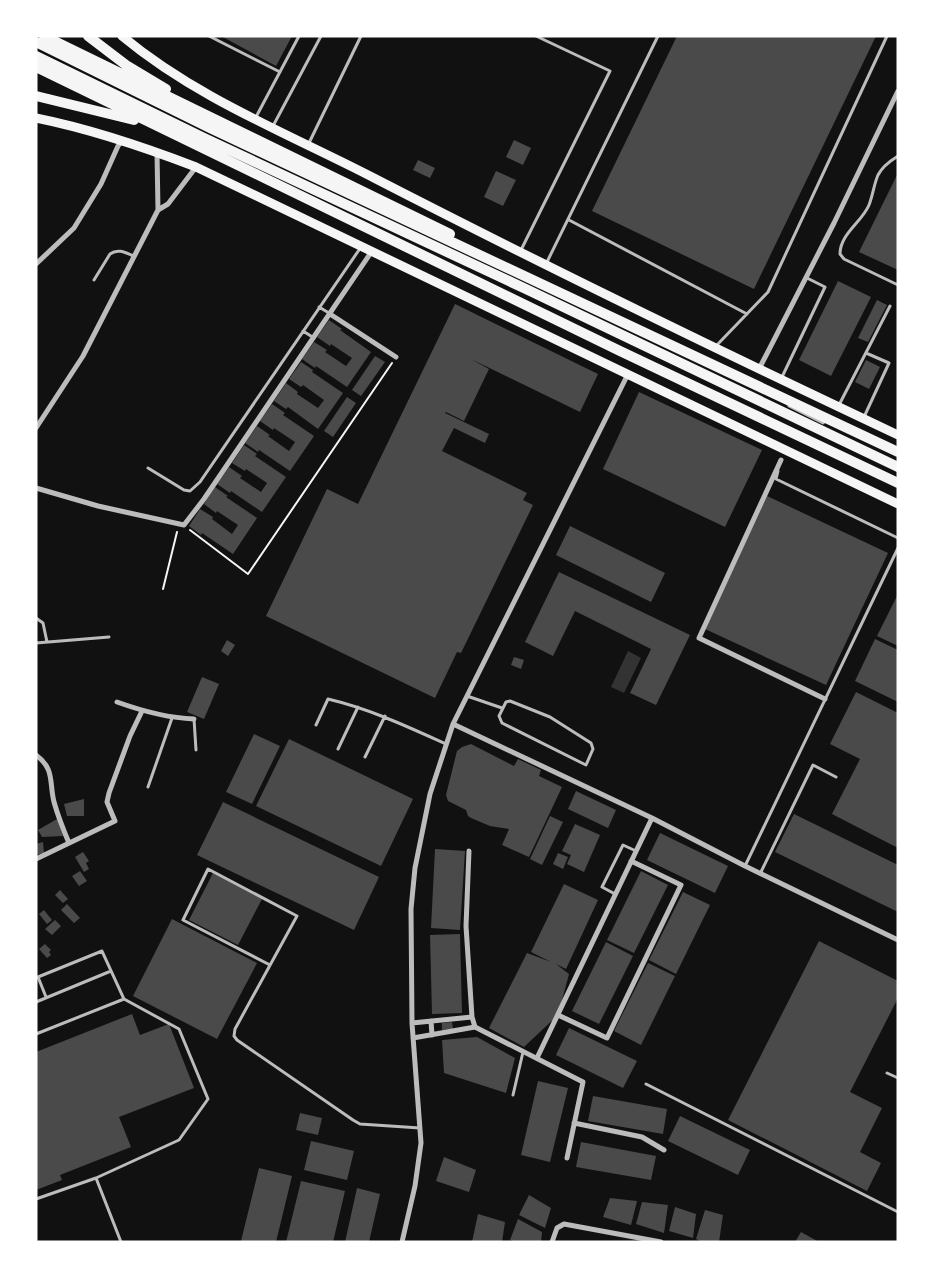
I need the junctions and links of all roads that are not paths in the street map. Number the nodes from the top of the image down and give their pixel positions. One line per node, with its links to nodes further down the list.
1 (44, 36): 18 (highway)
2 (88, 36): 18 (highway)
3 (122, 36): 19 (main road)
4 (208, 36): 14 (lane)
5 (299, 36): 14 (lane)
6 (321, 36): 20 (lane)
7 (361, 36): 22 (lane)
8 (536, 36): 31 (lane)
9 (658, 36): 28 (lane)
10 (887, 36): 41 (lane)
11 (36, 42): 55 (highway)
12 (36, 56): 57 (highway)
13 (36, 67): 23 (highway)
14 (280, 72): 19 (lane)
15 (898, 91): 35 (street)
16 (36, 96): 23 (highway)
17 (36, 118): 21 (main road)
18 (214, 119): 55 (highway)
19 (255, 120): 20 (main road)
20 (272, 128): 22 (main road)
21 (123, 141): 24 (main road); 33 (street)
22 (308, 145): 31 (main road)
23 (204, 149): 59 (highway)
24 (158, 152): 26 (main road); 27 (street)
25 (898, 156): 37 (lane)
26 (196, 167): 27 (street); 29 (main road)
27 (158, 210): 32 (street)
28 (569, 220): 34 (lane); 41 (lane)
29 (362, 246): 30 (main road); 39 (lane)
30 (373, 251): 40 (street); 48 (main road)
31 (520, 253): 34 (main road)
32 (134, 256): 36 (lane); 52 (street)
33 (36, 264)
34 (546, 265): 44 (main road)
35 (806, 278): 47 (street); 49 (lane)
36 (94, 280)
37 (898, 285)
38 (890, 306): 45 (lane)
39 (319, 307): 40 (lane); 42 (lane)
40 (330, 314): 43 (street); 46 (street)
41 (747, 314): 44 (lane)
42 (303, 331): 43 (lane); 58 (lane)
43 (314, 338): 60 (street)
44 (715, 347): 47 (main road)
45 (866, 353): 50 (lane); 51 (lane)
46 (396, 357)
47 (760, 369): 49 (main road)
48 (628, 374): 54 (main road); 68 (street)
49 (780, 380): 50 (main road)
50 (838, 408): 51 (main road)
51 (863, 418): 53 (main road)
52 (36, 428)
53 (898, 435)
54 (784, 449): 56 (lane); 61 (main road)
55 (898, 451)
56 (781, 460): 62 (lane); 69 (street)
57 (898, 467)
58 (148, 468)
59 (898, 483)
60 (36, 488)
61 (898, 504)
62 (898, 538)
63 (898, 548): 69 (lane)
64 (36, 618): 66 (lane)
65 (109, 637): 66 (lane)
66 (47, 642): 67 (lane)
67 (36, 643)
68 (467, 696): 72 (lane); 77 (street)
69 (826, 699): 92 (lane)
70 (116, 702): 73 (street)
71 (358, 707): 74 (lane); 78 (lane); 80 (lane)
72 (502, 708): 72 (lane)
73 (142, 711): 75 (street); 87 (street)
74 (385, 716): 79 (lane); 83 (lane)
75 (172, 718): 76 (street); 85 (lane)
76 (194, 720): 81 (lane)
77 (453, 724): 79 (street); 86 (street)
78 (316, 725)
79 (446, 744): 104 (street)
80 (338, 748)
81 (196, 750)
82 (36, 755): 87 (street)
83 (365, 757)
84 (836, 777): 93 (lane)
85 (148, 787)
86 (652, 818): 89 (street); 92 (street)
87 (69, 843): 90 (street)
88 (469, 851): 102 (street)
89 (636, 851): 91 (street); 94 (lane)
90 (36, 859)
91 (631, 861): 94 (street); 101 (street)
92 (745, 866): 93 (street)
93 (760, 874): 95 (street)
94 (615, 894): 101 (street)
95 (898, 940)
96 (270, 965): 96 (lane); 116 (lane)
97 (111, 971): 98 (lane); 98 (lane); 99 (lane)
98 (46, 997): 100 (lane)
99 (124, 999): 106 (lane); 119 (lane)
100 (36, 1002)
101 (558, 1015): 110 (street)
102 (472, 1017): 103 (street); 105 (street)
103 (431, 1021): 104 (street); 107 (street)
104 (412, 1023): 108 (street)
105 (475, 1027): 107 (street); 109 (street)
106 (36, 1034)
107 (432, 1035): 108 (street)
108 (413, 1038): 116 (street)
109 (523, 1051): 110 (street); 114 (lane)
110 (537, 1058): 115 (street)
111 (888, 1073): 112 (lane)
112 (898, 1078)
113 (646, 1084): 121 (lane)
114 (514, 1095)
115 (574, 1123): 117 (street); 118 (street)
116 (420, 1128): 123 (street)
117 (664, 1150)
118 (567, 1158)
119 (96, 1178): 120 (lane); 122 (lane)
120 (36, 1199)
121 (898, 1212)
122 (122, 1242)
123 (402, 1242)
124 (552, 1242): 125 (street)
125 (661, 1242)

